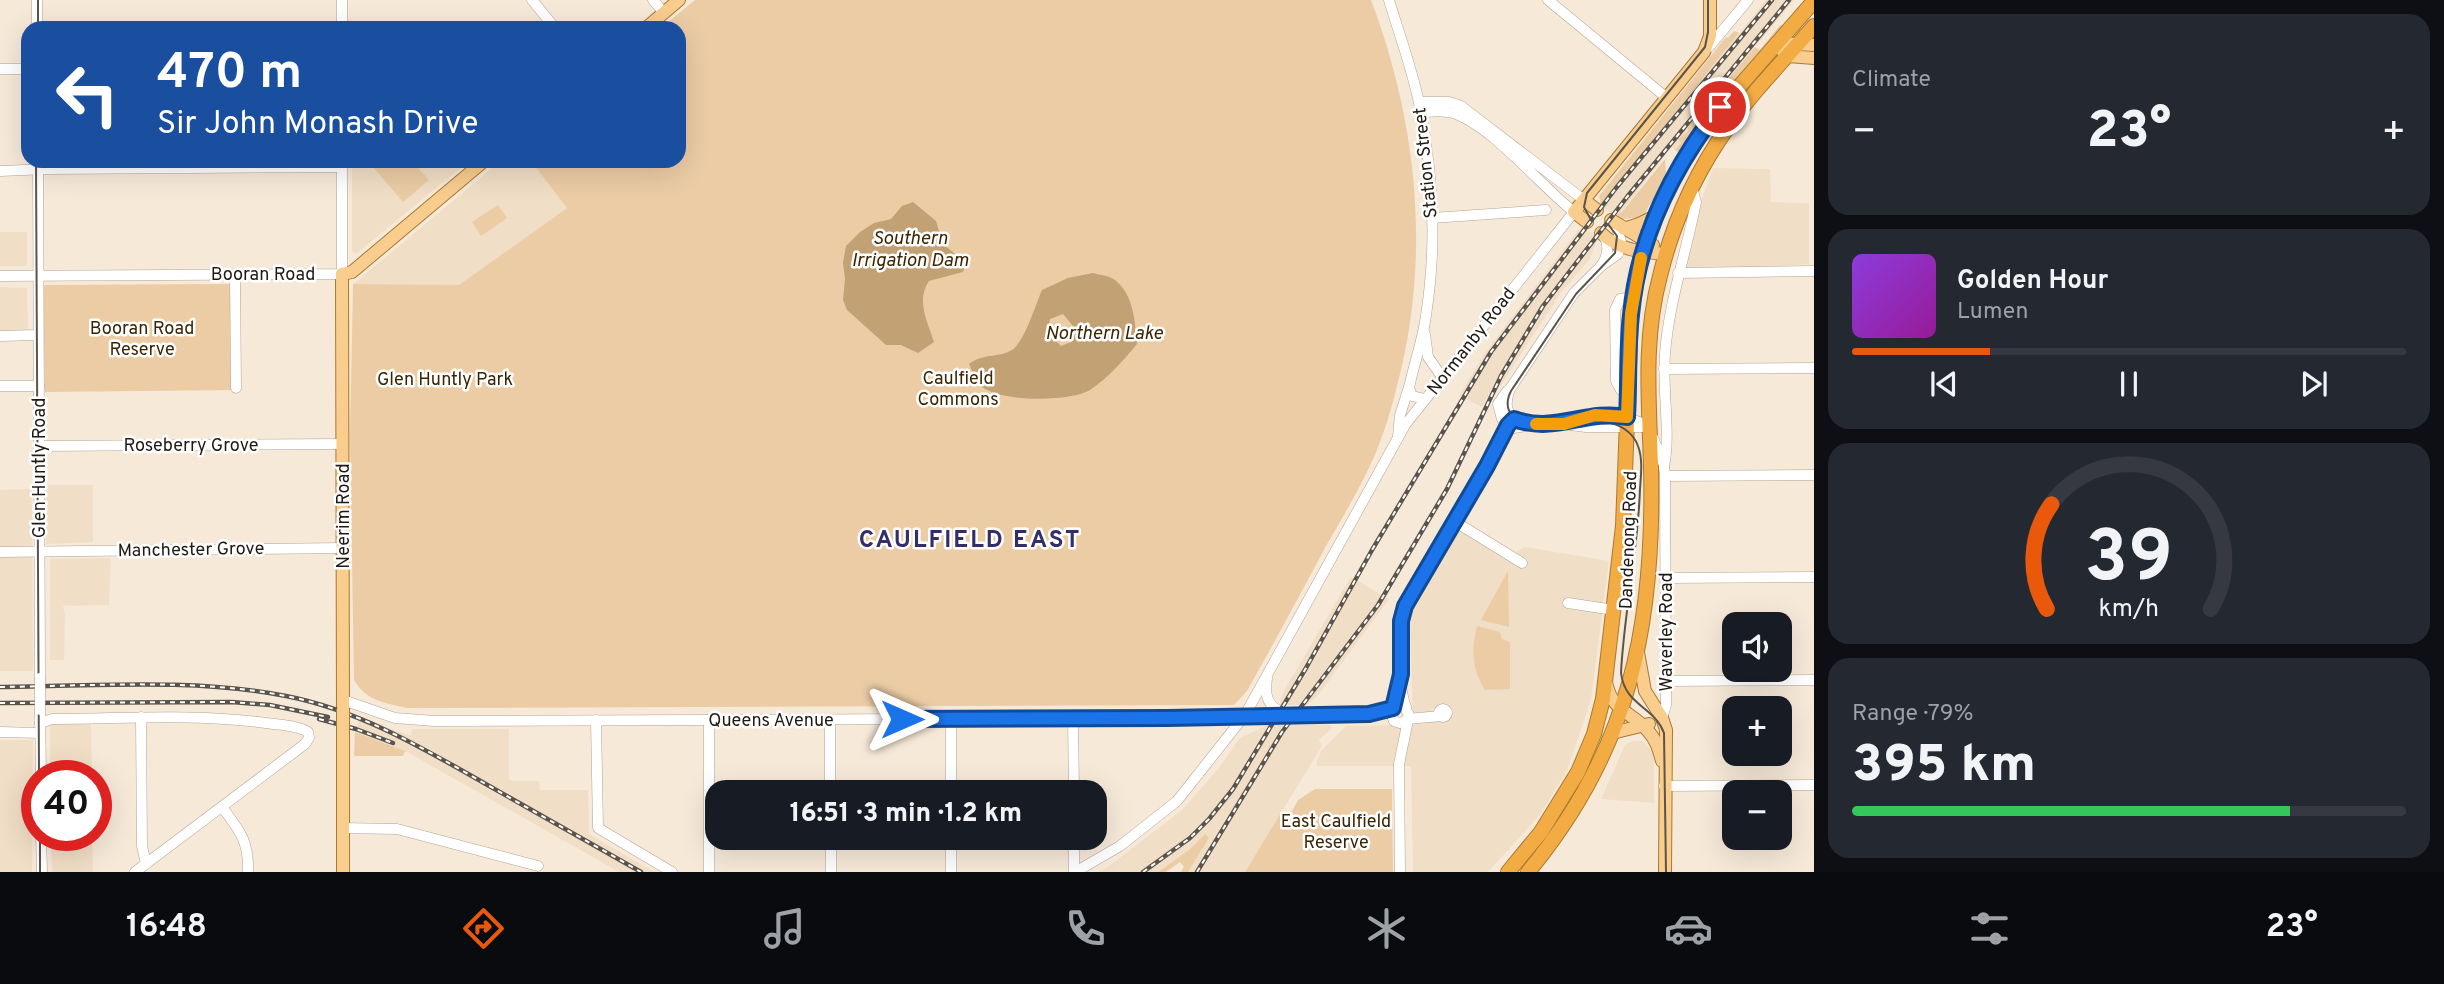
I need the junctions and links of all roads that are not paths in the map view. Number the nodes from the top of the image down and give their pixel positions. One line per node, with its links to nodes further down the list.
1 (37, 0): 12 (street)
2 (342, 0): 13 (street)
3 (532, 0): 14 (street)
4 (653, 0): 11 (street)
5 (679, 0): 11 (main road)
6 (1389, 0): 25 (street, Station Street)
7 (1548, 0): 24 (street)
8 (1710, 0): 19 (main road)
9 (1748, 0): 19 (street, Normanby Road)
10 (1814, 1): 17 (highway, Dandenong Road)
11 (664, 13): 15 (main road)
12 (37, 21)
13 (342, 21)
14 (549, 21)
15 (654, 21)
16 (1814, 26): 18 (highway, Dandenong Road)
17 (1776, 43): 18 (main road); 20 (main road); 26 (highway, Dandenong Road)
18 (1807, 44): 20 (highway, Dandenong Road)
19 (1702, 56): 24 (main road, Normanby Road)
20 (1788, 56): 21 (main road); 27 (highway, Dandenong Road)
21 (1814, 58)
22 (0, 69): 23 (street)
23 (21, 69)
24 (1667, 98): 34 (main road, Normanby Road)
25 (1420, 108): 34 (street); 37 (street); 39 (street, Station Street)
26 (1714, 115): 27 (highway); 38 (highway, Dandenong Road)
27 (1728, 126): 33 (highway, Dandenong Road)
28 (21, 168): 32 (street)
29 (38, 168): 52 (street, Glen Huntly Road)
30 (342, 168): 50 (street, Neerim Road)
31 (476, 168): 50 (main road)
32 (0, 171)
33 (1692, 187): 45 (highway, Dandenong Road); 48 (street, Dandenong Road)
34 (1584, 200): 36 (main road); 37 (main road, Normanby Road)
35 (1546, 210): 39 (street)
36 (1597, 210)
37 (1574, 212): 40 (main road); 58 (street, Normanby Road)
38 (1655, 216): 41 (main road); 44 (highway, Dandenong Road)
39 (1432, 218): 53 (street, Station Street)
40 (1587, 222)
41 (1617, 224): 43 (street); 44 (main road)
42 (1602, 234): 43 (main road); 46 (street)
43 (1621, 246): 44 (main road); 46 (street)
44 (1644, 246): 45 (main road); 64 (highway, Dandenong Road)
45 (1666, 254): 59 (highway, Dandenong Road)
46 (1601, 266): 67 (street)
47 (1814, 271): 48 (street)
48 (1678, 273): 57 (street, Dandenong Road)
49 (235, 274): 50 (street, Booran Road); 52 (street, Booran Road); 63 (street)
50 (342, 274): 70 (main road, Neerim Road)
51 (0, 276): 52 (street, Booran Road)
52 (38, 276): 54 (street, Glen Huntly Road)
53 (1424, 330): 58 (street, Station Street); 60 (street, Station Street)
54 (38, 335): 55 (street); 62 (street, Glen Huntly Road)
55 (0, 336)
56 (1814, 368): 57 (street)
57 (1664, 369): 72 (street, Dandenong Road)
58 (1442, 377): 65 (street, Normanby Road)
59 (1647, 381): 64 (highway); 68 (highway, Dandenong Road)
60 (1409, 385): 65 (street); 69 (street, Station Street)
61 (0, 386): 62 (street)
62 (39, 386): 71 (street, Glen Huntly Road)
63 (236, 388)
64 (1628, 390): 66 (highway, Dandenong Road)
65 (1425, 400): 69 (street, Normanby Road)
66 (1627, 422): 67 (street); 68 (street); 84 (highway, Dandenong Road)
67 (1512, 424): 75 (street)
68 (1649, 427): 72 (street, Waverley Road); 76 (highway, Dandenong Road)
69 (1398, 437): 87 (street, Normanby Road)
70 (342, 444): 71 (street, Roseberry Grove); 77 (main road, Neerim Road)
71 (39, 446): 78 (street, Glen Huntly Road)
72 (1665, 472): 73 (street); 74 (street, Waverley Road)
73 (1814, 475)
74 (1665, 495): 76 (street, Waverley Road); 82 (street, Waverley Road)
75 (1454, 521): 80 (street); 86 (street)
76 (1651, 524): 85 (highway, Dandenong Road)
77 (343, 548): 78 (street, Manchester Grove); 91 (main road, Neerim Road)
78 (39, 551): 79 (street, Manchester Grove); 108 (street, Glen Huntly Road, bridge)
79 (0, 552)
80 (1522, 563)
81 (1814, 577): 82 (street)
82 (1665, 578): 89 (street, Waverley Road)
83 (1568, 603): 84 (street)
84 (1614, 610): 90 (highway, Dandenong Road)
85 (1638, 651): 93 (highway, Dandenong Road); 101 (main road)
86 (1401, 674): 92 (street); 96 (street)
87 (1268, 675): 97 (street, Normanby Road); 98 (street)
88 (1814, 680): 89 (street)
89 (1666, 681): 101 (street, Waverley Road)
90 (1606, 682): 93 (main road, Waverley Road); 137 (highway, Dandenong Road)
91 (343, 704): 104 (street, Queens Avenue); 120 (main road, Neerim Road, bridge)
92 (1393, 708): 95 (street, Queens Avenue); 96 (street); 106 (street)
93 (1621, 710): 107 (main road, Waverley Road); 110 (highway, Dandenong Road)
94 (1441, 713): 96 (street)
95 (1369, 714): 98 (street, Queens Avenue); 106 (street, Queens Avenue)
96 (1407, 714): 106 (street); 111 (street)
97 (1245, 715): 98 (street, Queens Avenue); 100 (street, Queens Avenue); 135 (street, Normanby Road)
98 (1293, 715)
99 (141, 717): 108 (street); 119 (street); 125 (street)
100 (1073, 718): 103 (street, Queens Avenue); 116 (street)
101 (1662, 718): 107 (main road); 113 (main road, Waverley Road)
102 (830, 719): 103 (street, Queens Avenue); 105 (street, Queens Avenue); 114 (street)
103 (951, 719): 115 (street)
104 (596, 720): 105 (street, Queens Avenue); 131 (street)
105 (709, 720): 132 (street)
106 (1393, 720): 111 (street)
107 (1643, 725): 110 (main road); 113 (main road, Waverley Road)
108 (40, 728): 109 (street); 112 (street, Glen Huntly Road)
109 (0, 732)
110 (1612, 733): 138 (highway, Dandenong Road)
111 (1400, 755): 136 (street)
112 (41, 760)
113 (1664, 768): 118 (main road, Waverley Road)
114 (831, 780)
115 (951, 780)
116 (1074, 780)
117 (1814, 785): 118 (street)
118 (1664, 786): 139 (main road, Waverley Road)
119 (222, 807): 125 (street); 129 (street)
120 (343, 828): 126 (street); 130 (main road, Neerim Road)
121 (831, 850): 133 (street)
122 (951, 850): 134 (street)
123 (1074, 850): 135 (street)
124 (41, 851): 127 (street)
125 (146, 864): 128 (street)
126 (538, 866)
127 (42, 872)
128 (135, 872)
129 (248, 872)
130 (343, 872)
131 (672, 872)
132 (709, 872)
133 (831, 872)
134 (951, 872)
135 (1075, 872)
136 (1400, 872)
137 (1508, 872)
138 (1528, 872)
139 (1665, 872)

